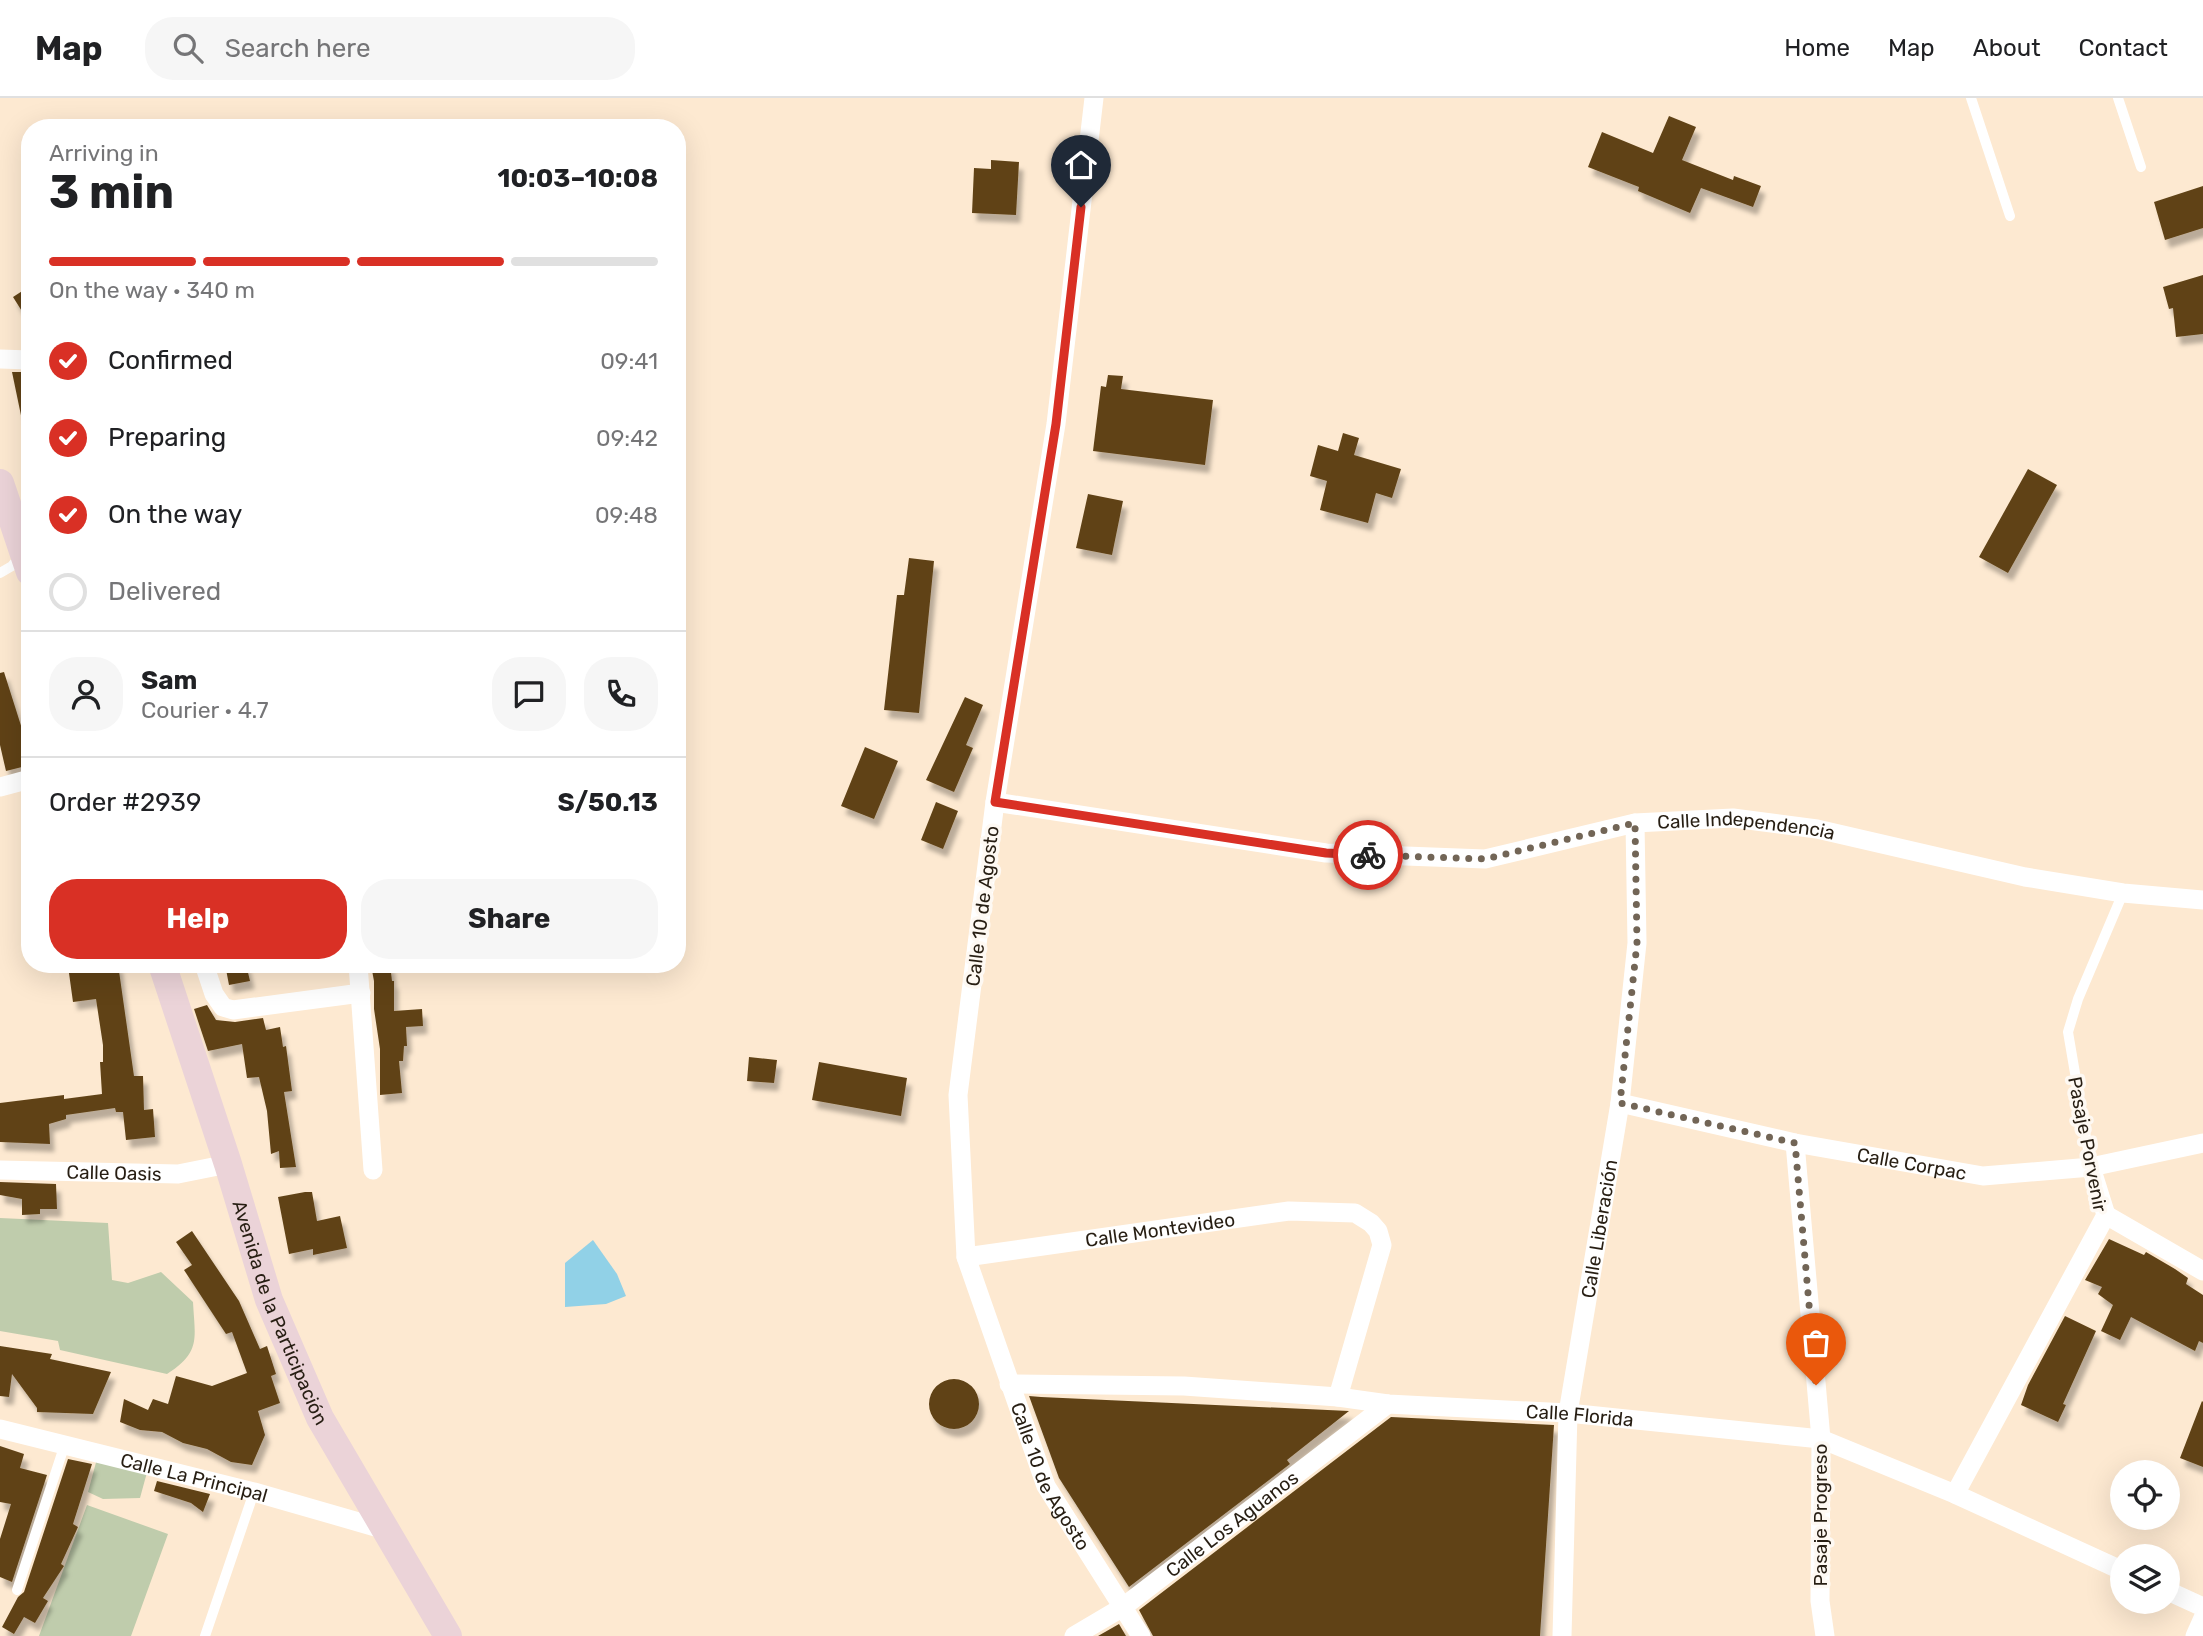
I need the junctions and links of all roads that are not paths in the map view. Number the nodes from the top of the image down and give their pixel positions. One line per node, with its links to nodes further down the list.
1 (1094, 98): 14 (street, Calle 10 de Agosto)
2 (1971, 98): 5 (lane)
3 (2118, 98): 4 (lane)
4 (2141, 167)
5 (2010, 216)
6 (0, 359): 7 (street)
7 (21, 360)
8 (0, 483): 9 (main road)
9 (21, 539)
10 (21, 559): 11 (lane)
11 (0, 573)
12 (21, 781): 13 (street)
13 (0, 787)
14 (995, 802): 15 (street, Calle Independencia); 30 (street, Calle 10 de Agosto)
15 (1635, 823): 16 (street, Calle Independencia); 22 (street, Calle Liberación)
16 (2123, 893): 17 (street, Calle Independencia); 26 (lane, Pasaje Porvenir)
17 (2203, 900)
18 (165, 973): 25 (main road, Avenida de la Participación)
19 (207, 973): 21 (street)
20 (359, 973): 21 (street)
21 (361, 993): 28 (street)
22 (1620, 1103): 23 (street, Calle Corpac); 35 (street, Calle Liberación)
23 (1795, 1143): 26 (street, Calle Corpac); 37 (street, Pasaje Progreso)
24 (2203, 1143): 26 (street, Calle Corpac)
25 (228, 1164): 27 (street, Calle Oasis); 41 (main road, Avenida de la Participación)
26 (2091, 1167): 29 (street, Pasaje Porvenir)
27 (0, 1170)
28 (373, 1170)
29 (2106, 1215): 31 (street); 40 (street, Pasaje Porvenir)
30 (965, 1257): 32 (street, Calle 10 de Agosto); 33 (street, Calle Montevideo)
31 (2203, 1271)
32 (1009, 1384): 33 (street, Calle Florida); 45 (street, Calle 10 de Agosto)
33 (1338, 1397): 34 (street, Calle Florida)
34 (1388, 1404): 35 (street, Calle Florida); 45 (street, Calle Los Aguanos)
35 (1568, 1413): 37 (street, Calle Florida); 52 (street, Calle Liberación)
36 (0, 1429): 38 (street, Calle La Principal)
37 (1821, 1439): 40 (street, Calle Florida); 53 (street, Pasaje Progreso)
38 (65, 1444): 39 (street, Calle La Principal); 43 (lane)
39 (254, 1492): 41 (street, Calle La Principal); 48 (lane)
40 (1955, 1494): 42 (street, Calle Florida)
41 (386, 1530): 49 (main road, Avenida de la Participación)
42 (2110, 1565)
43 (17, 1590)
44 (2180, 1596): 46 (street)
45 (1123, 1607): 50 (street, Calle Los Aguanos); 51 (street, Calle 10 de Agosto)
46 (2203, 1607)
47 (2203, 1618): 54 (street)
48 (205, 1636)
49 (448, 1636)
50 (1074, 1636)
51 (1141, 1636)
52 (1562, 1636)
53 (1825, 1636)
54 (2195, 1636)

